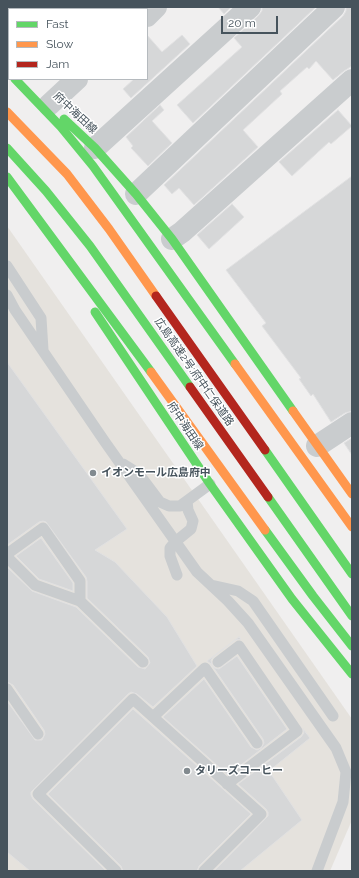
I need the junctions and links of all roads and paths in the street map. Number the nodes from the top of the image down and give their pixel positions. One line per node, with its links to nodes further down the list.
1 (156, 7): 4 (street)
2 (250, 7): 12 (street)
3 (334, 7): 15 (street)
4 (148, 15)
5 (16, 80): 26 (main road)
6 (21, 80): 9 (main road, 府中海田線)
7 (77, 80): 9 (street)
8 (352, 80): 16 (street)
9 (49, 105): 12 (main road, 府中海田線)
10 (7, 112): 30 (main road, 広島高速2号;府中仁保道路)
11 (7, 148): 34 (main road, 広島高速2号;府中仁保道路)
12 (95, 148): 15 (main road, 府中海田線)
13 (7, 177): 35 (main road)
14 (7, 184): 23 (main road, 府中海田線)
15 (136, 194): 16 (main road, 府中海田線)
16 (172, 239): 21 (main road, 府中海田線)
17 (7, 266): 19 (lane)
18 (7, 295): 19 (lane)
19 (42, 350): 22 (lane)
20 (352, 423): 21 (street)
21 (318, 446): 24 (main road, 府中海田線)
22 (117, 460): 25 (lane); 27 (lane)
23 (210, 484): 25 (lane); 38 (main road, 府中海田線)
24 (352, 494)
25 (187, 501): 27 (lane)
26 (352, 527)
27 (175, 542): 31 (lane); 32 (lane)
28 (7, 554): 33 (lane)
29 (7, 557): 33 (lane)
30 (352, 574)
31 (177, 575)
32 (211, 585): 40 (lane); 47 (lane)
33 (80, 601): 36 (lane)
34 (352, 616)
35 (352, 646)
36 (143, 662)
37 (218, 662): 44 (lane)
38 (352, 674)
39 (7, 689): 42 (lane)
40 (333, 716)
41 (153, 718): 43 (lane); 44 (lane); 45 (lane)
42 (38, 734)
43 (257, 743)
44 (227, 784): 46 (lane)
45 (116, 871)
46 (204, 871)
47 (317, 871)

